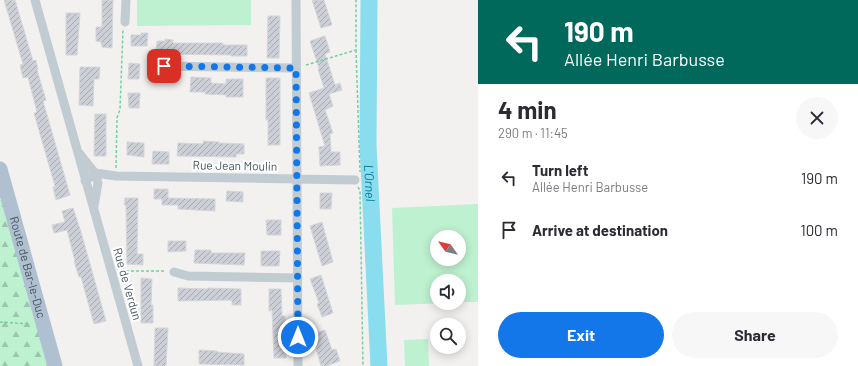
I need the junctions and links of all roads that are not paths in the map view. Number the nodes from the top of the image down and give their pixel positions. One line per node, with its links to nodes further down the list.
1 (35, 0): 7 (street, Rue de Verdun)
2 (126, 0): 4 (street)
3 (296, 0): 6 (street)
4 (125, 22)
5 (155, 66): 6 (street)
6 (296, 68): 11 (street)
7 (77, 150): 9 (street, Rue de Verdun); 13 (street, Rue de Verdun)
8 (0, 170): 18 (main road, Route de Bar-le-Duc)
9 (95, 173): 10 (street, Rue Jean Moulin); 13 (street); 14 (street, Rue de Verdun)
10 (116, 176): 11 (street, Rue Jean Moulin); 14 (street, Rue Jean Moulin)
11 (297, 179): 12 (street, Rue Jean Moulin); 17 (street)
12 (355, 180)
13 (85, 181): 14 (street, Rue Jean Moulin); 15 (street, Rue de Verdun)
14 (98, 183): 15 (street, Rue de Verdun)
15 (94, 209): 19 (street, Rue de Verdun)
16 (174, 272): 17 (street)
17 (298, 278): 20 (street)
18 (55, 366)
19 (138, 366)
20 (298, 366)

